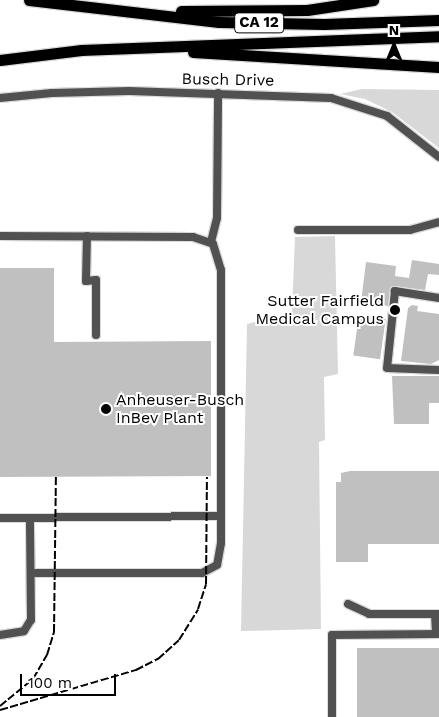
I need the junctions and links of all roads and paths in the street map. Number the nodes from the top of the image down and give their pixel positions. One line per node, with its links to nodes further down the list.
1 (29, 0): 3 (highway, CA 12)
2 (373, 0): 3 (highway)
3 (79, 7): 4 (highway, CA 12)
4 (439, 20)
5 (439, 36): 6 (highway, CA 12)
6 (81, 50): 7 (highway, CA 12); 8 (highway)
7 (0, 60)
8 (439, 67)
9 (218, 94): 10 (street, Busch Drive); 11 (street, Busch Drive); 16 (street)
10 (0, 98)
11 (439, 157)
12 (439, 222): 13 (street)
13 (298, 230)
14 (0, 236): 15 (street)
15 (87, 236): 16 (street); 18 (street)
16 (210, 242): 20 (street)
17 (439, 298): 19 (street)
18 (96, 335)
19 (439, 370)
20 (222, 516): 22 (street); 23 (street)
21 (0, 518): 22 (street)
22 (30, 518): 23 (street)
23 (31, 573): 27 (street)
24 (348, 604): 25 (street)
25 (437, 614): 26 (street)
26 (437, 634): 28 (street)
27 (0, 635)
28 (332, 717)

